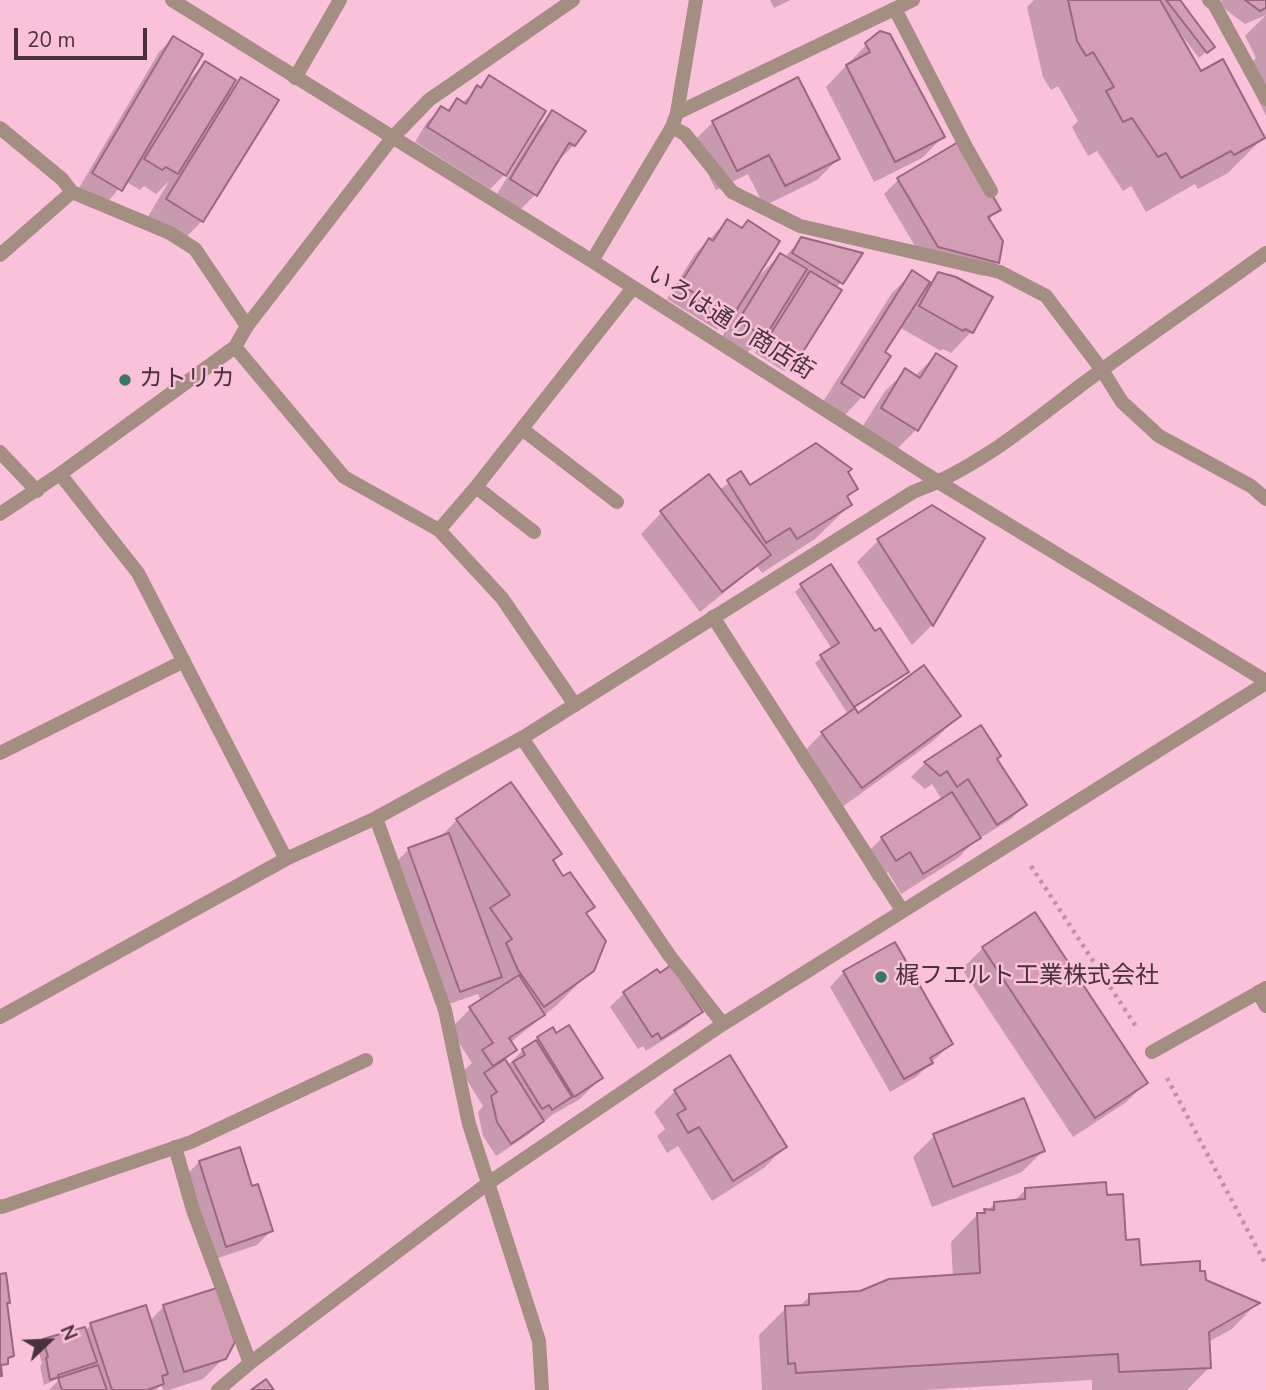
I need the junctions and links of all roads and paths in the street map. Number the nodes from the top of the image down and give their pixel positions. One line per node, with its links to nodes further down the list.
1 (172, 0): 8 (street, いろは通り商店街)
2 (340, 0): 8 (street)
3 (573, 0): 12 (street)
4 (696, 0): 10 (street)
5 (913, 0): 7 (street)
6 (1209, 0): 9 (street)
7 (895, 9): 10 (street); 13 (street)
8 (295, 78): 12 (street, いろは通り商店街)
9 (1266, 99)
10 (674, 120): 17 (street); 21 (street)
11 (0, 128): 14 (street)
12 (392, 138): 17 (street, いろは通り商店街); 19 (street)
13 (992, 191)
14 (72, 192): 16 (street); 19 (street)
15 (1266, 253): 21 (street)
16 (0, 255)
17 (592, 261): 18 (street, いろは通り商店街)
18 (632, 289): 22 (street); 25 (street, いろは通り商店街)
19 (247, 326): 20 (street)
20 (235, 347): 24 (street); 31 (street)
21 (1102, 370): 25 (street); 28 (street)
22 (522, 429): 26 (street); 29 (street)
23 (0, 452): 27 (street)
24 (61, 474): 27 (street); 34 (street)
25 (940, 483): 33 (street); 35 (street, いろは通り商店街)
26 (476, 487): 31 (street); 32 (street)
27 (37, 491): 30 (street)
28 (1266, 499)
29 (617, 502)
30 (0, 514)
31 (439, 530): 36 (street)
32 (534, 532)
33 (713, 617): 36 (street); 41 (street)
34 (184, 661): 38 (street); 40 (street)
35 (1266, 682): 41 (street)
36 (575, 705): 37 (street)
37 (522, 738): 39 (street); 45 (street)
38 (0, 753)
39 (376, 818): 40 (street); 49 (street)
40 (286, 859): 44 (street)
41 (902, 910): 45 (street)
42 (1262, 990): 43 (street); 46 (street)
43 (1266, 1006)
44 (0, 1017)
45 (723, 1024): 49 (street)
46 (1152, 1052)
47 (366, 1059): 48 (street)
48 (175, 1147): 50 (street); 51 (street)
49 (486, 1184): 51 (street); 53 (street)
50 (0, 1206)
51 (250, 1363): 52 (street)
52 (218, 1390)
53 (542, 1390)

